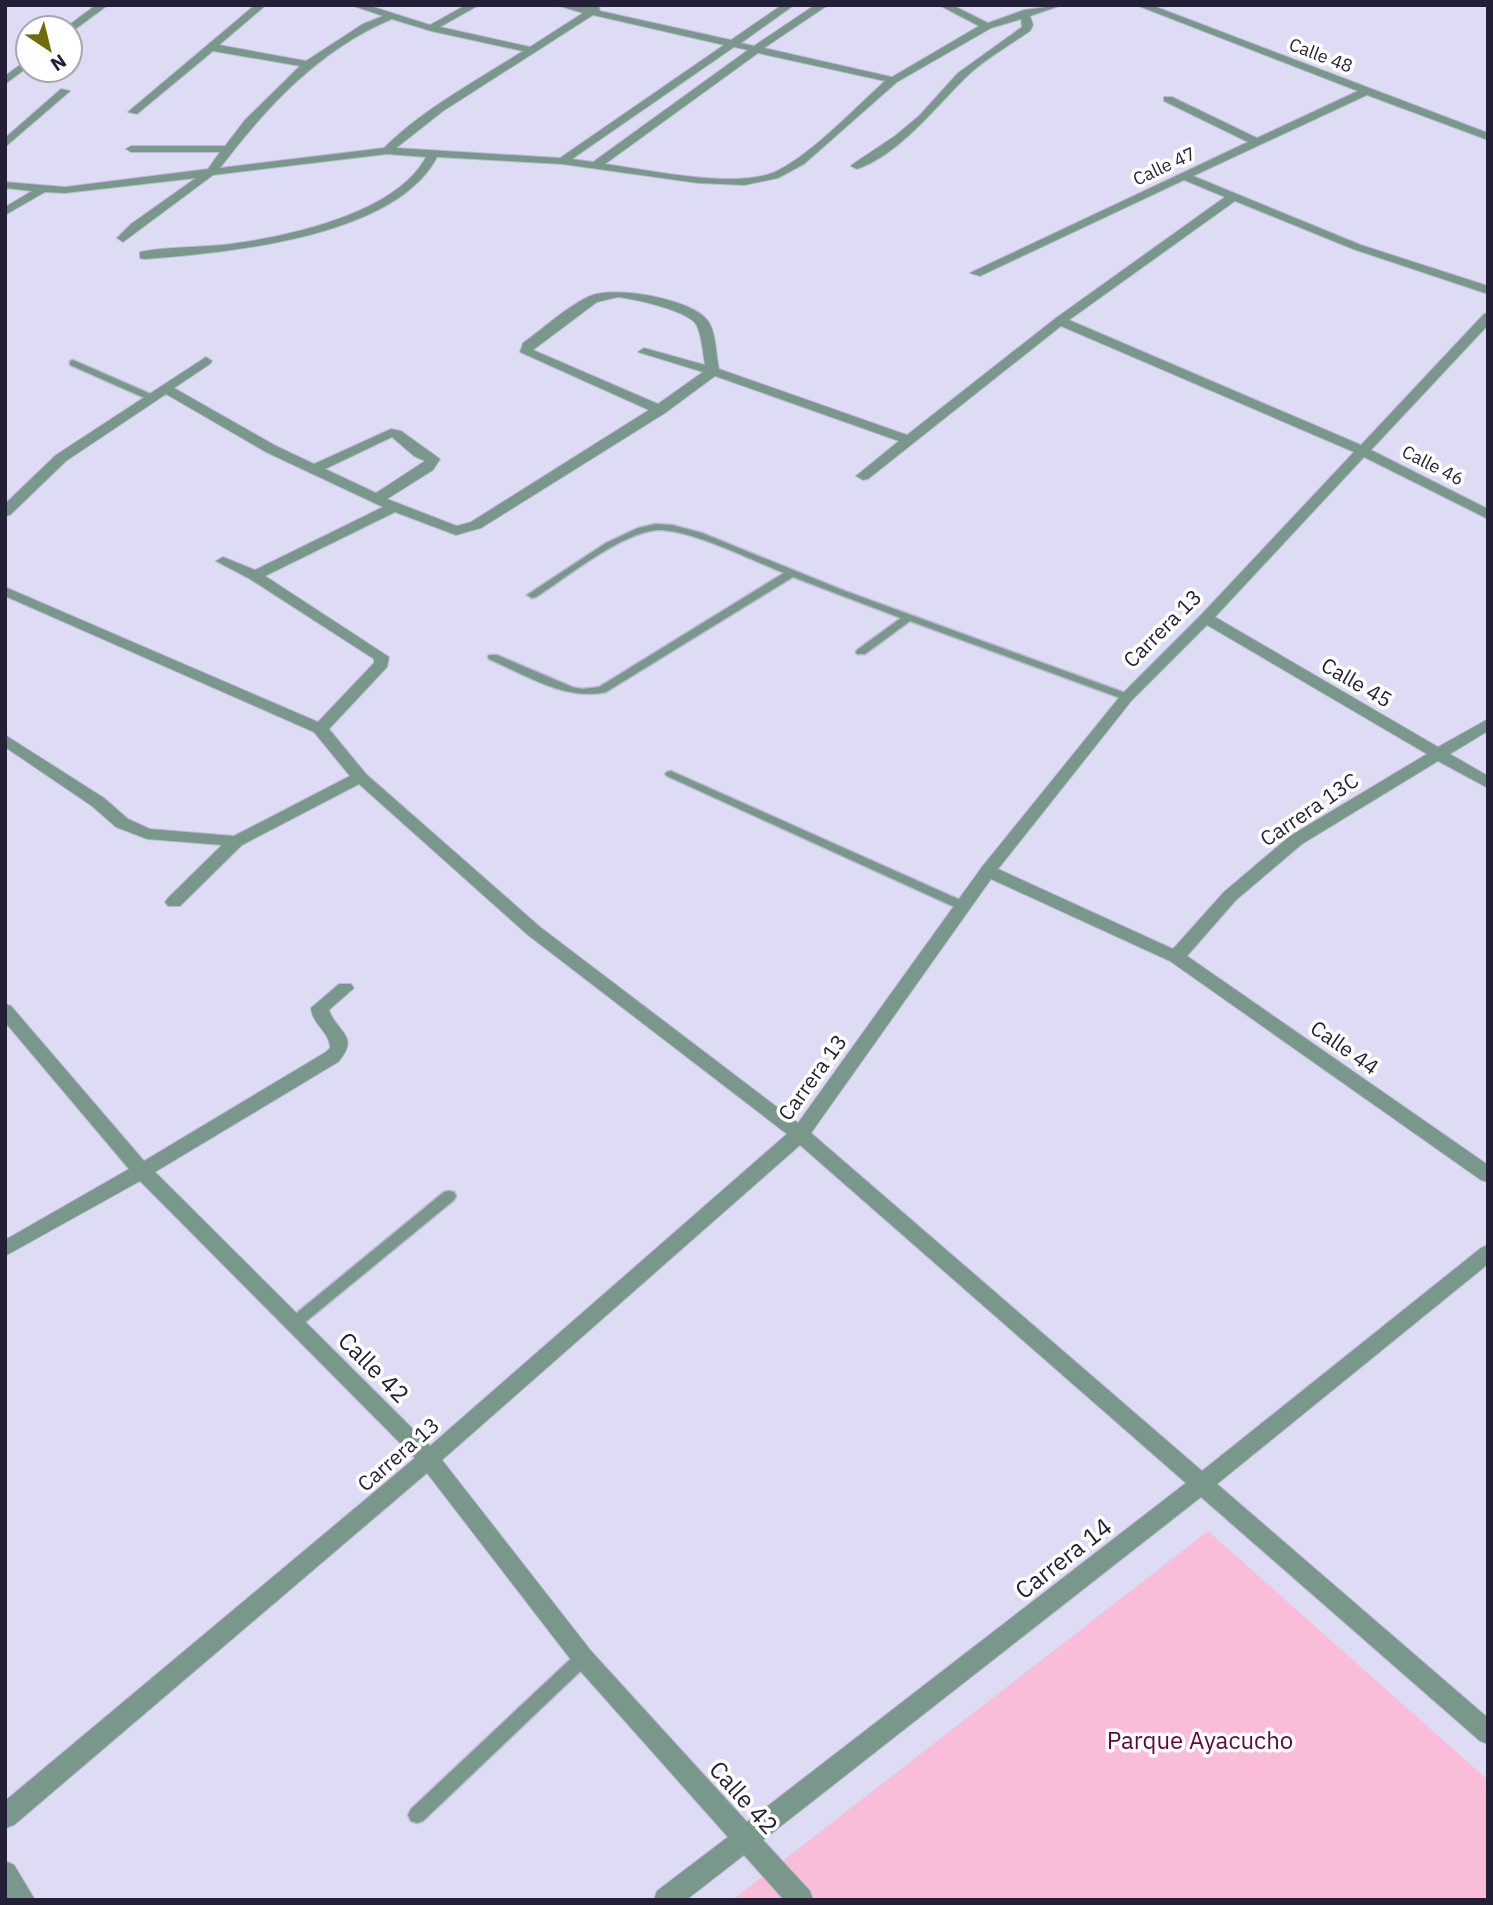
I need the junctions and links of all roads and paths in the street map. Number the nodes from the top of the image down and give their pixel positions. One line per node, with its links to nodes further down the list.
1 (103, 5): 14 (street)
2 (261, 5): 18 (street)
3 (356, 5): 13 (street)
4 (474, 5): 16 (street)
5 (561, 5): 11 (street)
6 (789, 5): 17 (street)
7 (823, 5): 19 (street)
8 (944, 5): 15 (street)
9 (1057, 5): 12 (street)
10 (1141, 5): 24 (street, Calle 48)
11 (597, 8): 17 (street); 20 (street)
12 (1024, 13): 15 (street); 36 (street)
13 (392, 16): 16 (street); 21 (street)
14 (84, 18)
15 (986, 26): 22 (street)
16 (430, 28): 20 (street)
17 (732, 44): 19 (street); 34 (street)
18 (210, 47): 21 (street); 26 (street)
19 (757, 49): 22 (street); 35 (street)
20 (531, 50): 32 (street)
21 (308, 64): 31 (street)
22 (893, 80): 35 (street)
23 (65, 91): 29 (street)
24 (1366, 91): 27 (street, Calle 48); 28 (street, Calle 47)
25 (1168, 99): 28 (street)
26 (133, 112)
27 (1488, 137)
28 (1257, 142): 38 (street, Calle 47)
29 (5, 144)
30 (131, 149): 31 (street)
31 (229, 149): 37 (street)
32 (387, 151): 33 (street); 37 (street)
33 (433, 154): 34 (street); 44 (street)
34 (562, 161): 35 (street)
35 (595, 166)
36 (857, 166)
37 (212, 171): 40 (street); 43 (street)
38 (1184, 176): 41 (street); 45 (street, Calle 47)
39 (5, 185): 40 (street)
40 (41, 190): 42 (street)
41 (1233, 197): 46 (street); 48 (street)
42 (5, 212)
43 (122, 238)
44 (144, 255)
45 (976, 273)
46 (1488, 290)
47 (1488, 317): 57 (street, Carrera 13)
48 (1060, 321): 56 (street); 57 (street, Calle 46)
49 (643, 352): 52 (street)
50 (206, 361): 53 (street)
51 (73, 363): 54 (lane)
52 (713, 370): 55 (street); 55 (street); 56 (street)
53 (165, 388): 54 (street); 58 (street)
54 (150, 397): 62 (street)
55 (660, 410): 61 (street)
56 (910, 440): 59 (street)
57 (1361, 450): 63 (street, Calle 46); 70 (street, Carrera 13)
58 (314, 469): 60 (street); 60 (street)
59 (863, 476)
60 (377, 499): 61 (street)
61 (394, 507): 66 (street)
62 (5, 512)
63 (1488, 515)
64 (223, 561): 66 (street)
65 (792, 573): 68 (lane); 69 (lane); 72 (lane)
66 (255, 576): 75 (street)
67 (5, 591): 75 (street)
68 (532, 595)
69 (909, 617): 71 (lane); 73 (lane)
70 (1206, 618): 73 (street, Carrera 13); 77 (street, Calle 45)
71 (861, 652)
72 (493, 657)
73 (1127, 697): 82 (street, Carrera 13)
74 (1488, 724): 77 (street, Carrera 13C)
75 (320, 729): 79 (street)
76 (5, 740): 81 (street)
77 (1439, 754): 80 (street, Calle 45); 85 (street, Carrera 13C)
78 (671, 774): 84 (lane)
79 (360, 777): 81 (street); 88 (street)
80 (1488, 783)
81 (236, 841): 83 (street)
82 (988, 871): 84 (street, Carrera 13); 85 (street, Calle 44)
83 (174, 902)
84 (963, 906): 88 (street, Carrera 13)
85 (1176, 957): 90 (street, Calle 44)
86 (345, 988): 89 (street)
87 (5, 1010): 89 (street, Calle 42)
88 (800, 1134): 95 (street, Carrera 13); 96 (street)
89 (142, 1171): 92 (street); 94 (street, Calle 42)
90 (1488, 1175)
91 (449, 1196): 94 (lane)
92 (5, 1249)
93 (1488, 1253): 96 (street, Carrera 14)
94 (293, 1324): 95 (street, Calle 42)
95 (429, 1458): 97 (street, Calle 42); 100 (street, Carrera 13)
96 (1200, 1485): 98 (street); 101 (street, Carrera 14)
97 (583, 1658): 99 (lane); 101 (street, Calle 42)
98 (1488, 1733)
99 (417, 1815)
100 (5, 1817)
101 (746, 1840): 104 (street, Carrera 14); 105 (street, Calle 42)
102 (5, 1873): 103 (street)
103 (23, 1900)
104 (666, 1900)
105 (800, 1900)

